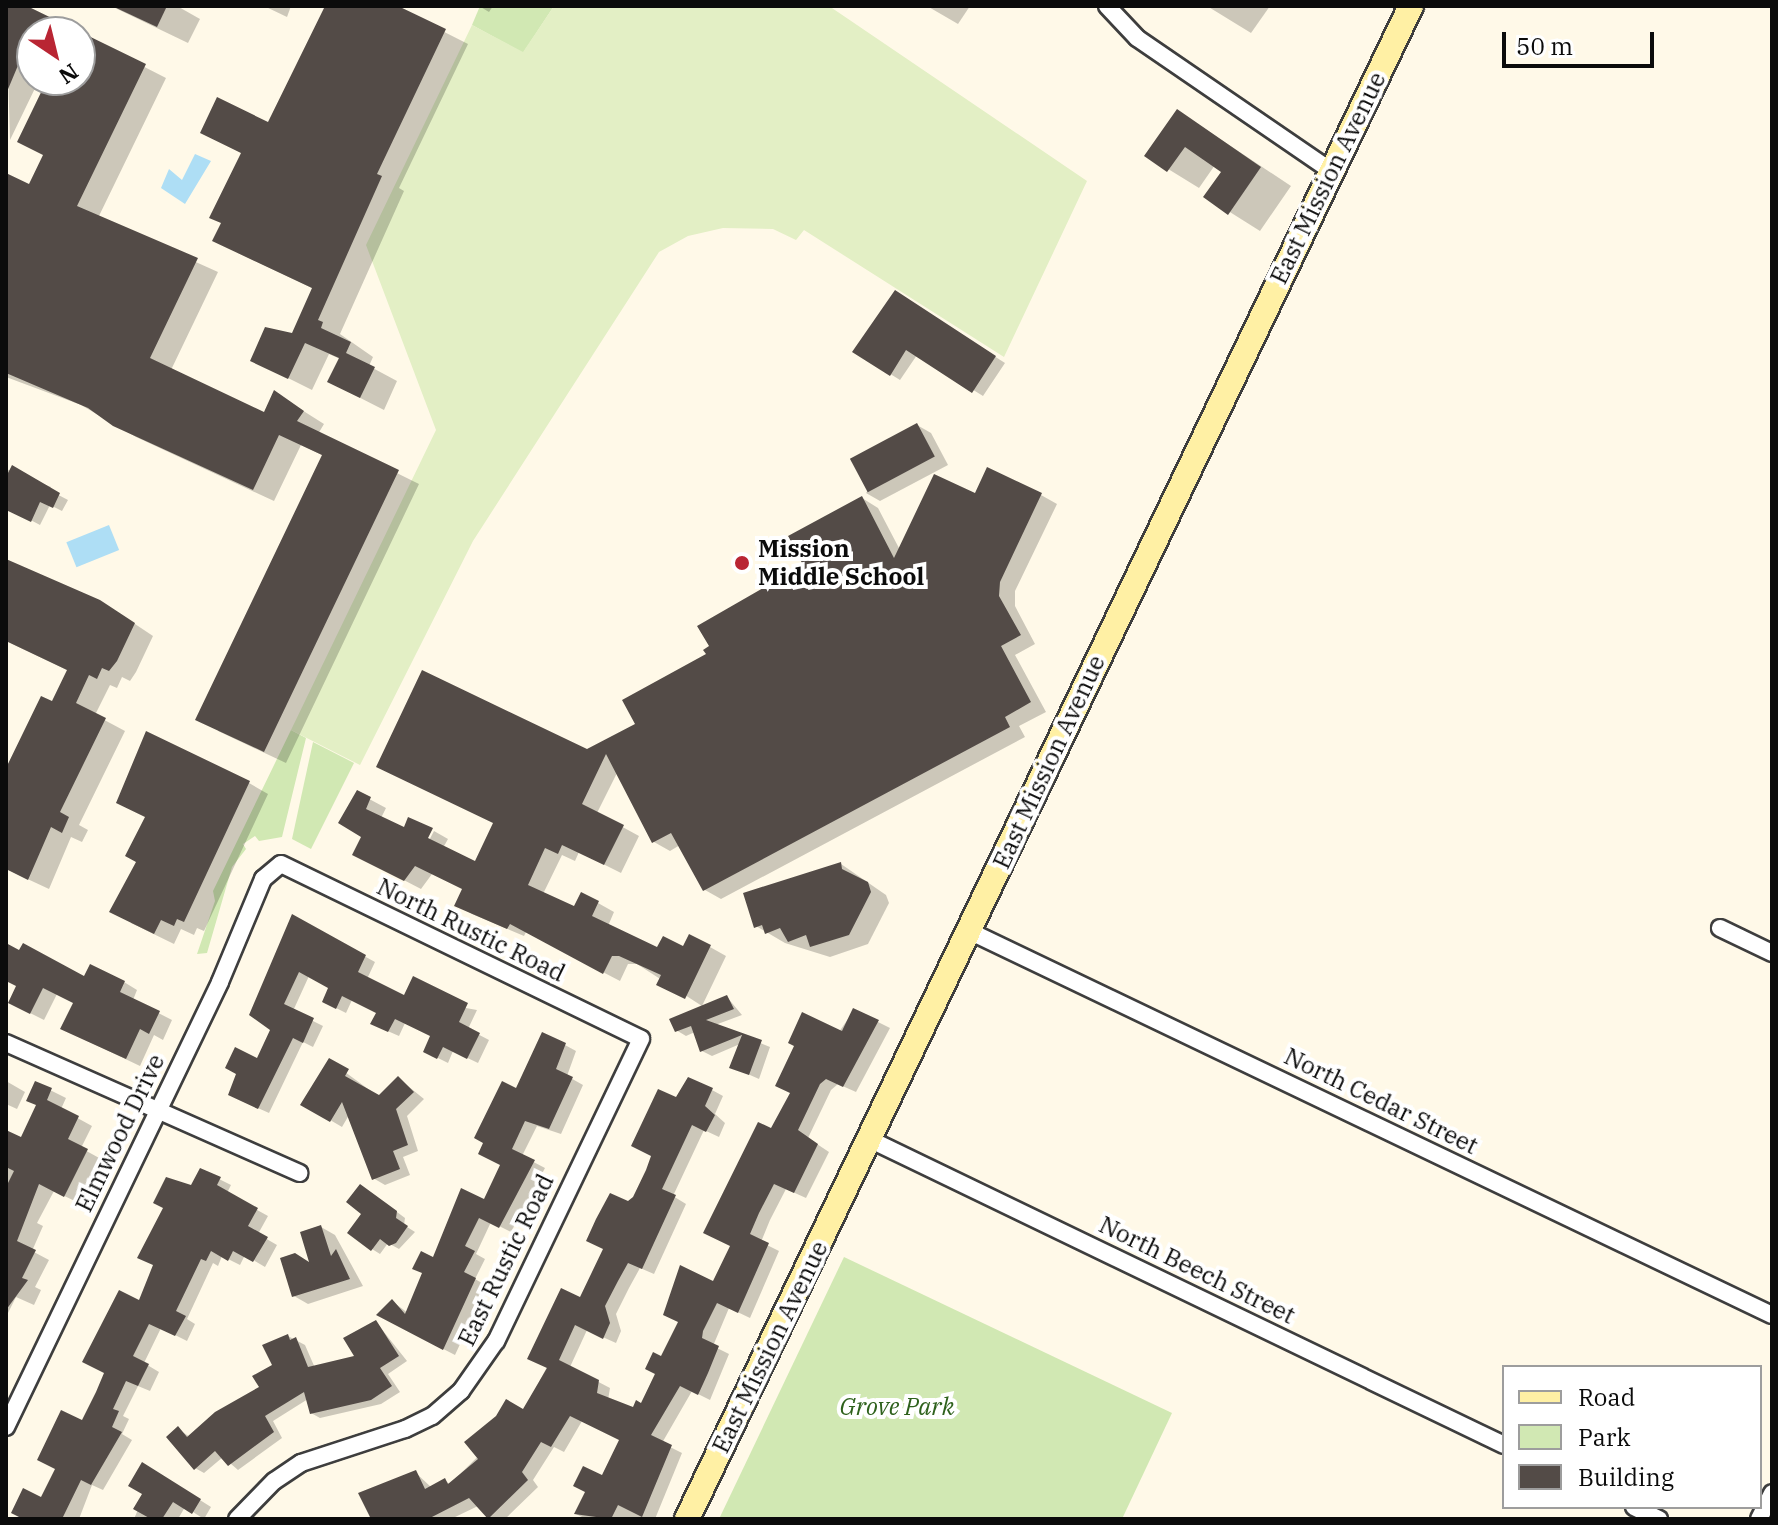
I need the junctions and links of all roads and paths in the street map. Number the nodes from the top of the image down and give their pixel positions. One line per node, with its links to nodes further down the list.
1 (1107, 6): 3 (street)
2 (1411, 6): 3 (main road, East Mission Avenue)
3 (1331, 171): 6 (main road, East Mission Avenue)
4 (281, 864): 8 (street, North Rustic Road); 10 (street, Elmwood Drive)
5 (1720, 928): 7 (street)
6 (969, 931): 11 (main road, East Mission Avenue); 13 (street, North Cedar Street)
7 (1772, 953)
8 (641, 1039): 18 (street, East Rustic Road)
9 (6, 1043): 10 (street)
10 (157, 1110): 12 (street); 14 (street, Elmwood Drive)
11 (869, 1139): 15 (street, North Beech Street); 19 (main road, East Mission Avenue)
12 (299, 1173)
13 (1772, 1315)
14 (6, 1427)
15 (1502, 1444)
16 (1772, 1493): 21 (street)
17 (1638, 1509): 20 (street)
18 (237, 1519)
19 (687, 1519)
20 (1659, 1519)
21 (1759, 1519)

